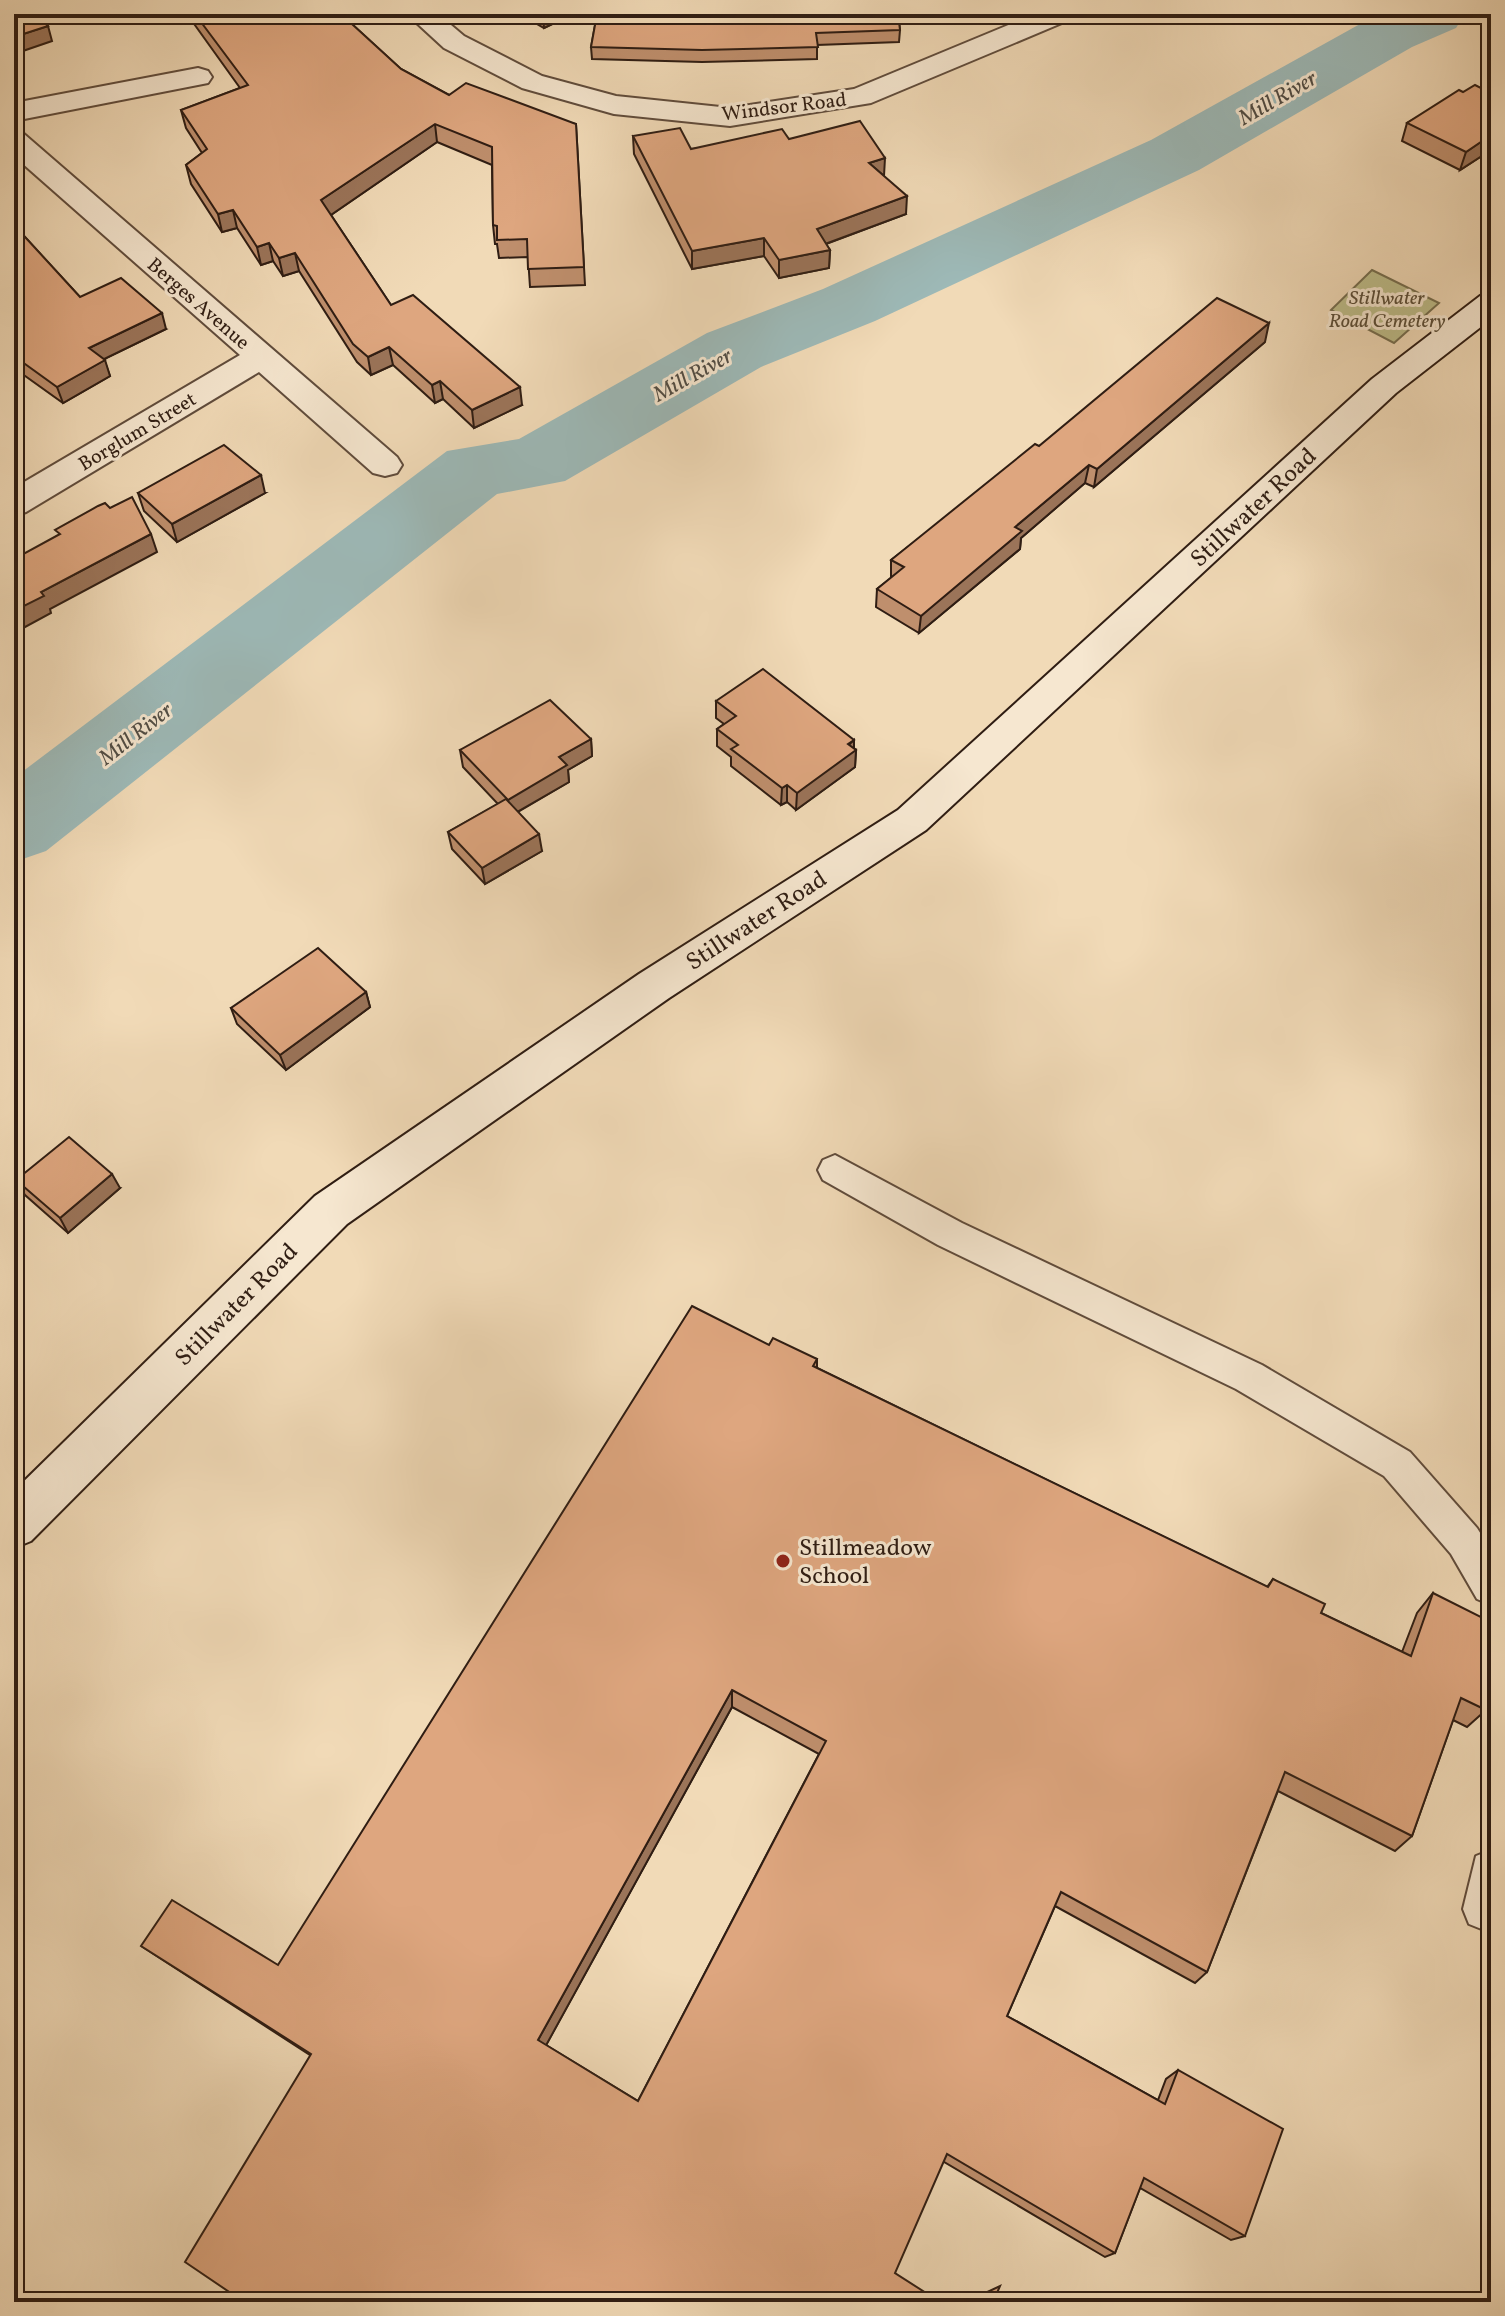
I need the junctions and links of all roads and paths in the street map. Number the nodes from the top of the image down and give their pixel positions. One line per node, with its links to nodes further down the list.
1 (421, 14): 2 (street, Windsor Road)
2 (1059, 14)
3 (198, 77): 4 (street)
4 (14, 112)
5 (14, 140): 7 (street, Berges Avenue)
6 (1491, 303): 11 (street, Stillwater Road)
7 (261, 357): 8 (street, Berges Avenue); 9 (street, Borglum Street)
8 (385, 465)
9 (14, 504)
10 (835, 1170): 12 (lane)
11 (14, 1525)
12 (1491, 1586)

